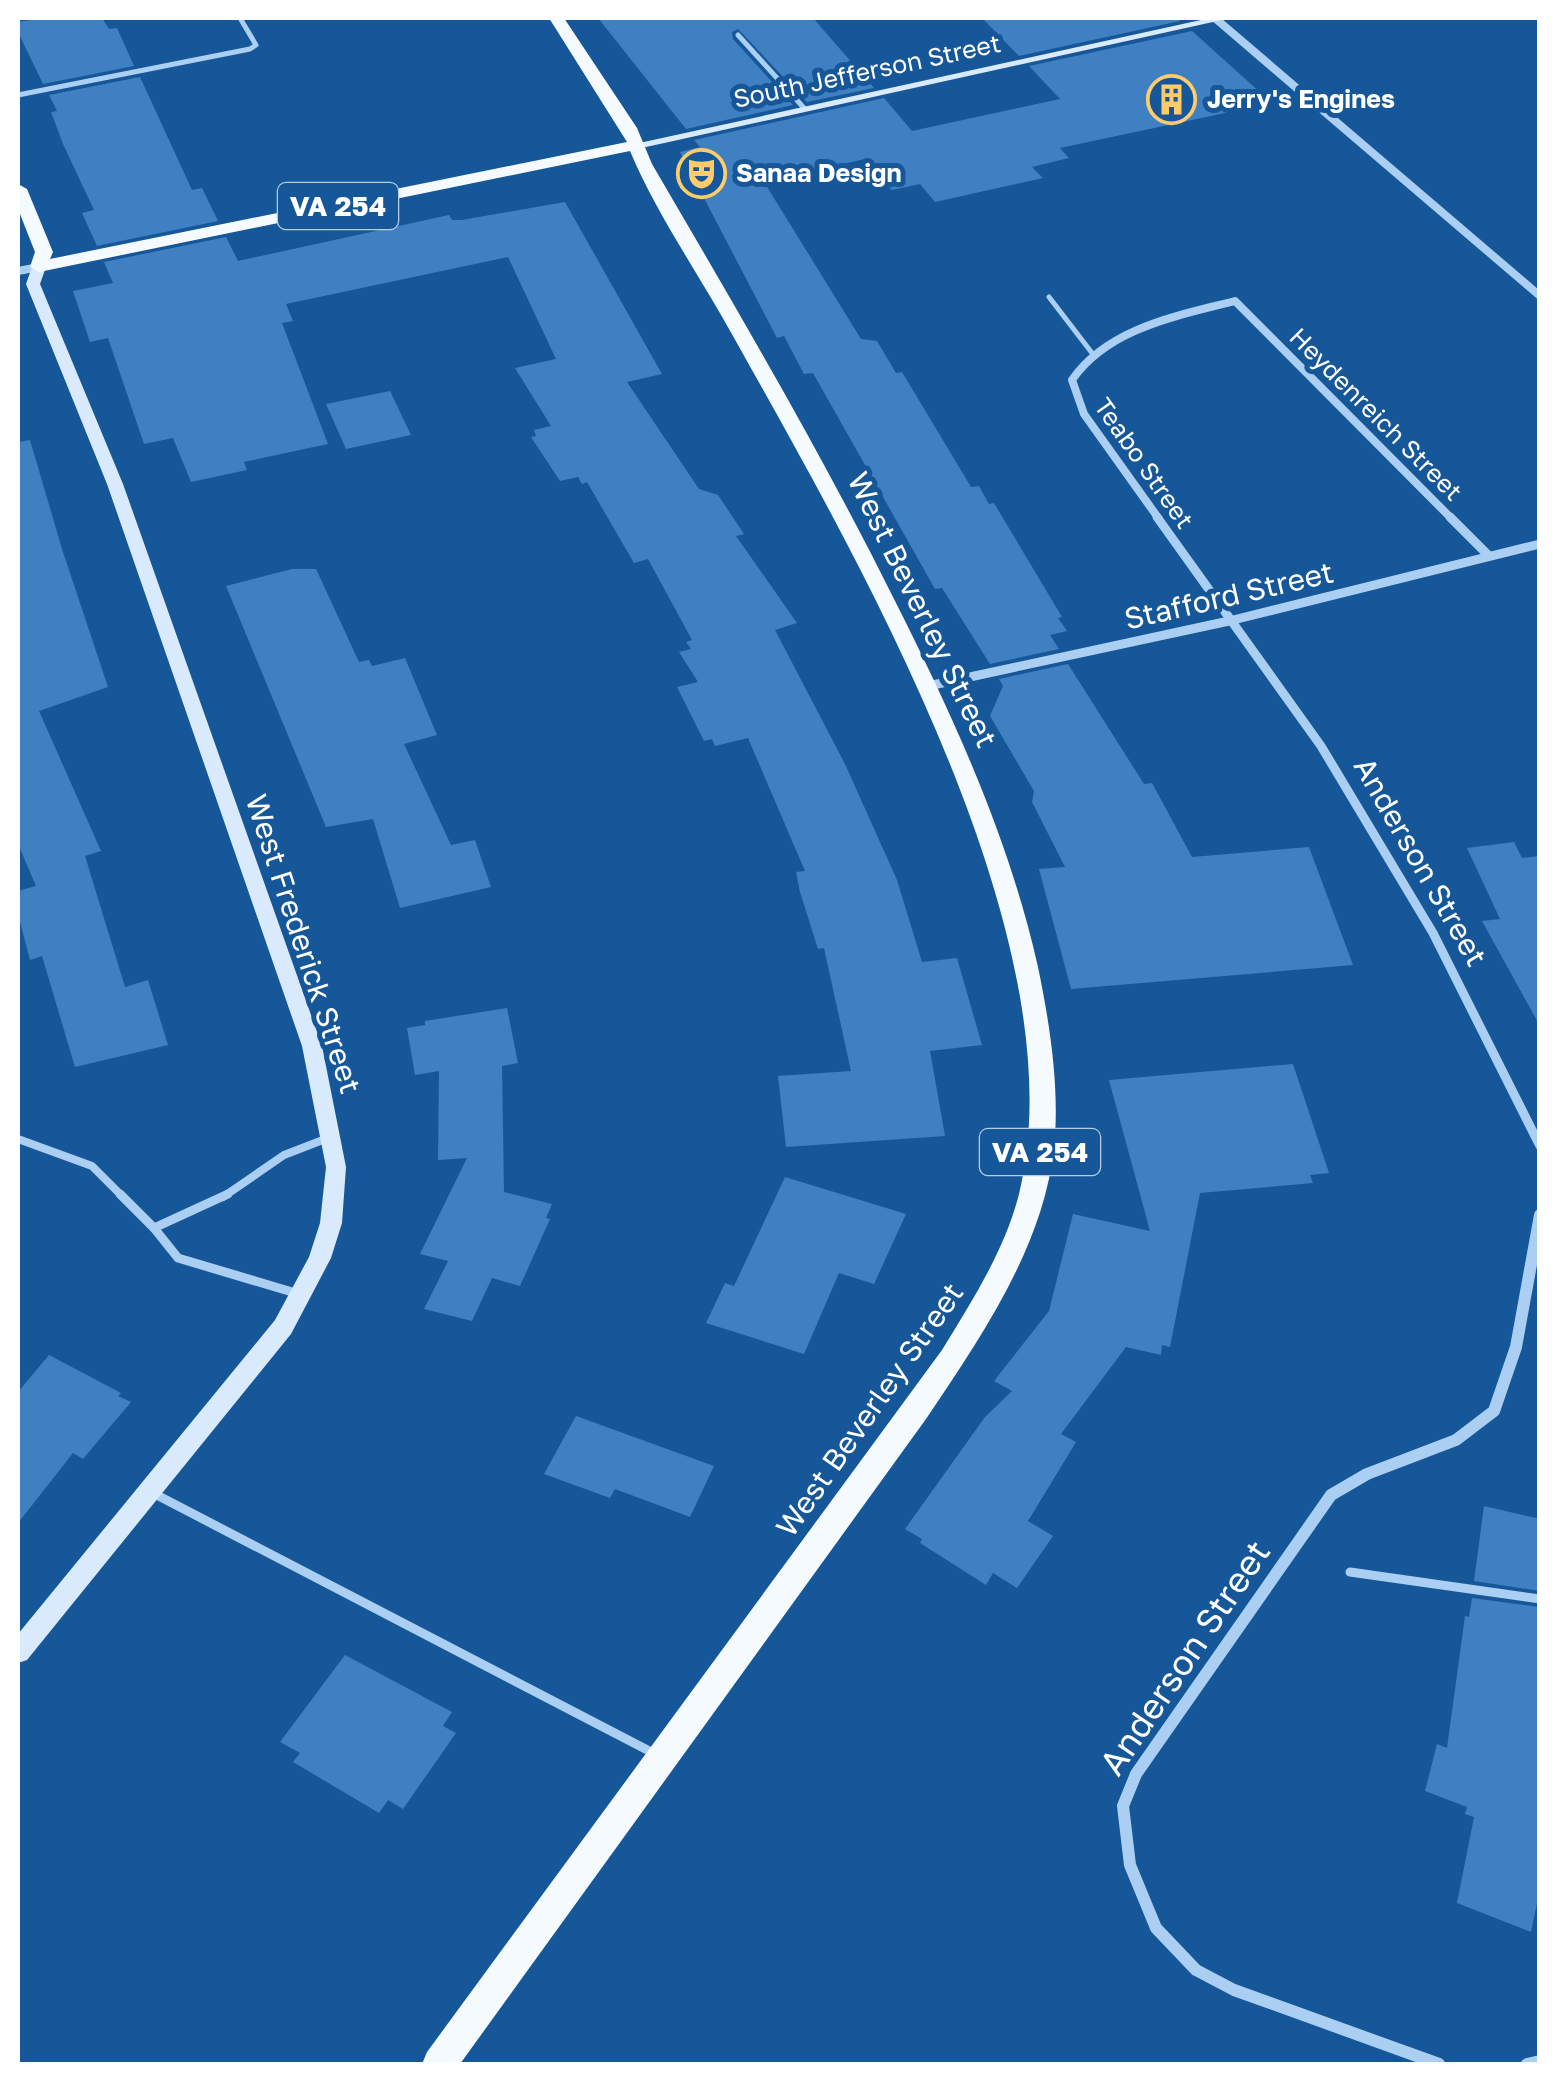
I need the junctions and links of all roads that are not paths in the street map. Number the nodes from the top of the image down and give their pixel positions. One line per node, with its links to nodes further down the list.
1 (240, 18): 5 (lane)
2 (557, 18): 7 (main road, West Beverley Street / VA 254)
3 (1218, 18): 6 (street, South Jefferson Street); 11 (street)
4 (738, 36): 6 (lane)
5 (18, 95)
6 (804, 108): 7 (street, South Jefferson Street)
7 (637, 145): 9 (main road, VA 254); 18 (main road, West Beverley Street / VA 254)
8 (18, 189): 9 (main road, West Frederick Street)
9 (39, 268): 10 (street); 19 (street, West Frederick Street)
10 (18, 272)
11 (1540, 296)
12 (1048, 297): 14 (lane)
13 (1236, 301): 14 (street, Teabo Street); 16 (street, Heydenreich Street)
14 (1092, 353): 17 (street, Teabo Street)
15 (1540, 544): 16 (street, Stafford Street)
16 (1489, 556): 17 (street, Stafford Street)
17 (1229, 620): 18 (street, Stafford Street); 21 (street, Anderson Street)
18 (928, 686): 29 (main road, West Beverley Street / VA 254)
19 (332, 1136): 23 (lane); 24 (street, West Frederick Street)
20 (18, 1139): 23 (lane)
21 (1540, 1146)
22 (1540, 1215): 32 (street, Anderson Street)
23 (154, 1228): 24 (lane)
24 (304, 1295): 25 (street, West Frederick Street)
25 (151, 1492): 28 (street, West Frederick Street); 29 (lane)
26 (1350, 1572): 27 (lane)
27 (1540, 1599)
28 (18, 1652)
29 (666, 1759): 31 (main road, West Beverley Street / VA 254)
30 (1540, 2061): 33 (street)
31 (439, 2064)
32 (1439, 2064)
33 (1527, 2064)

